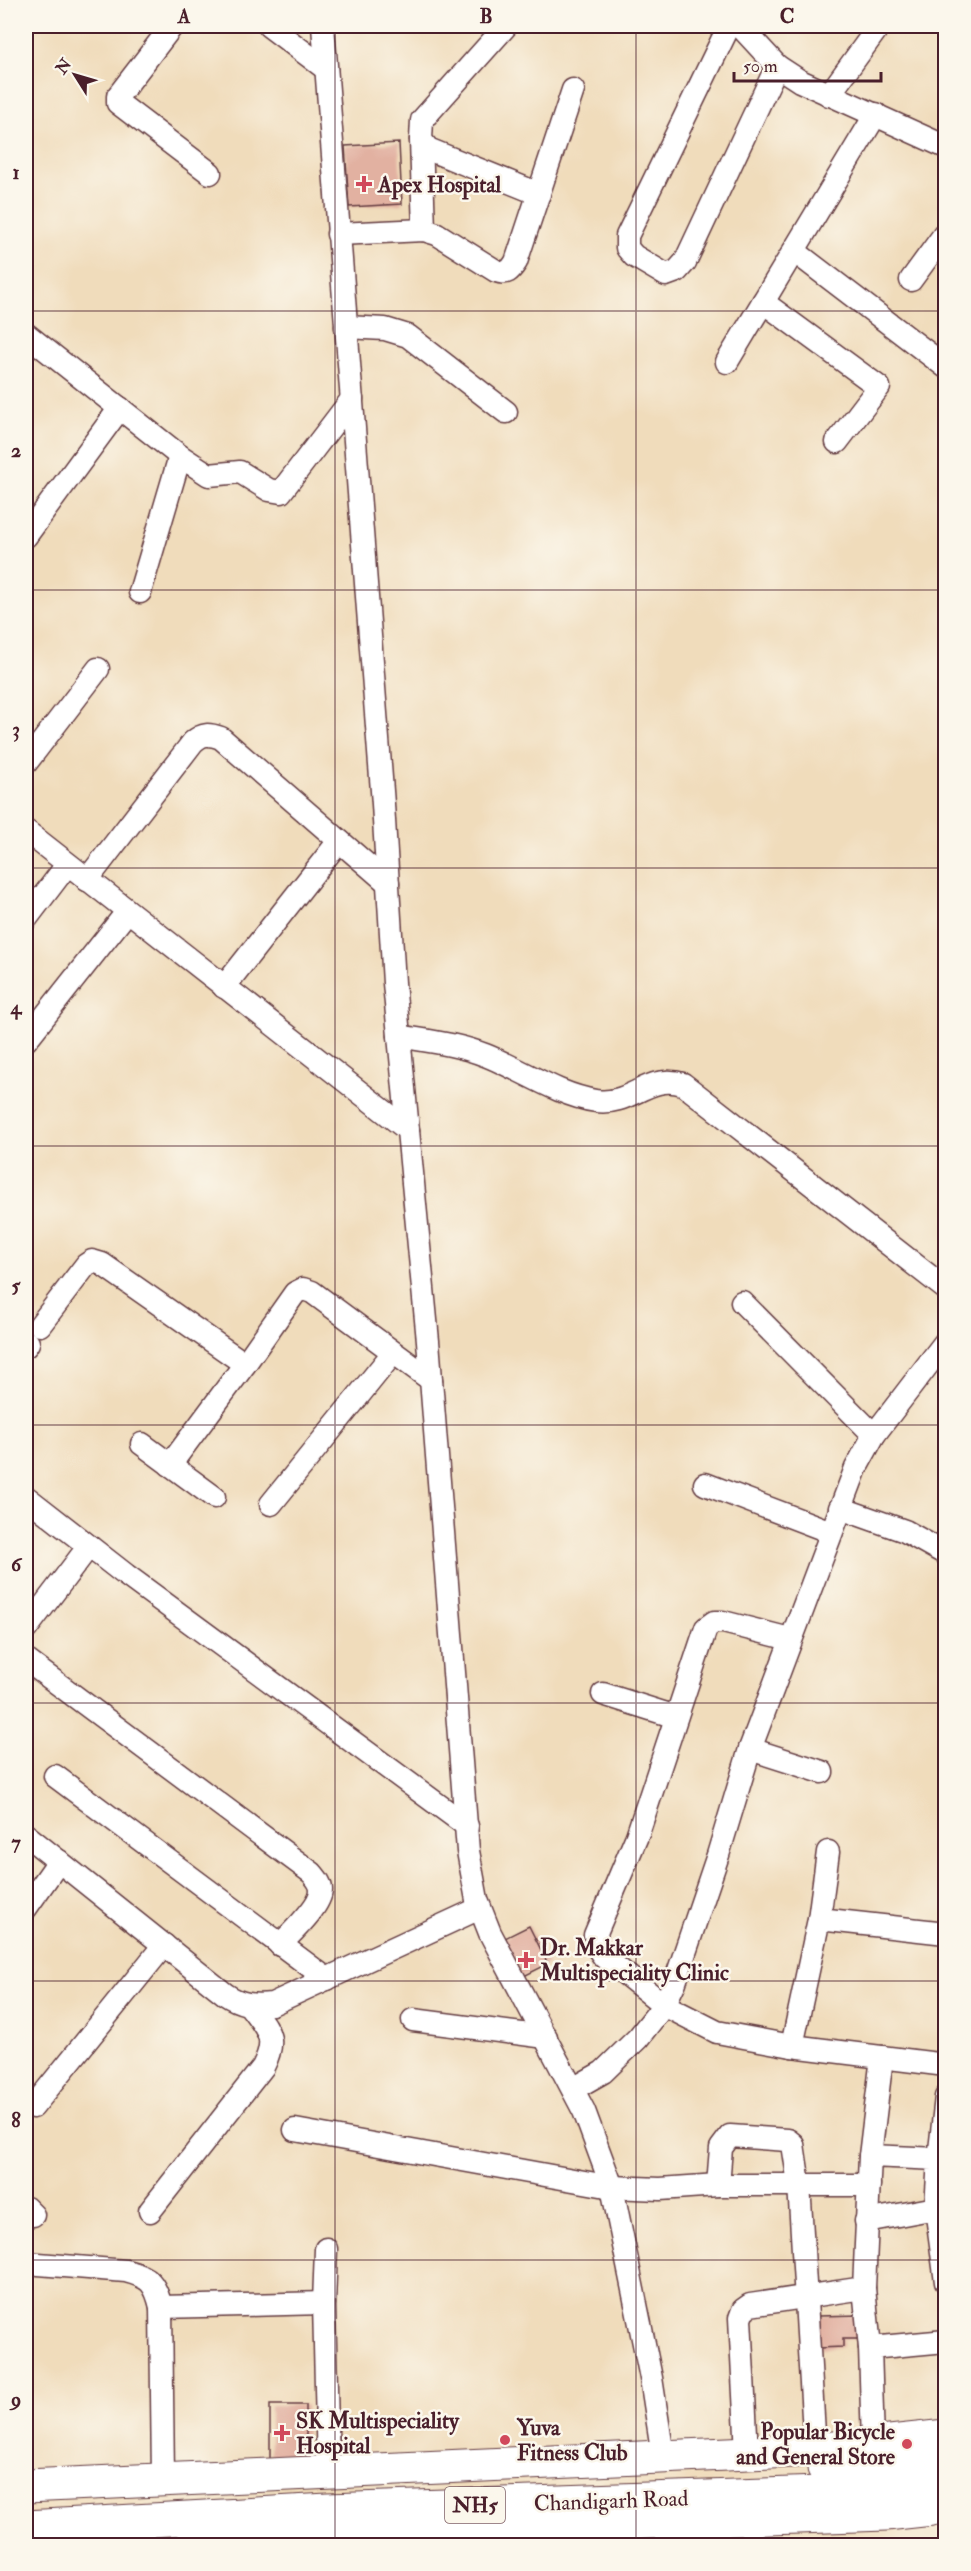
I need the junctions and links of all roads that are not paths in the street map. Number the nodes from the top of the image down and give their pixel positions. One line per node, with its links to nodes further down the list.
1 (172, 26): 15 (street)
2 (269, 26): 9 (street)
3 (323, 26): 9 (street)
4 (506, 26): 13 (street)
5 (729, 26): 8 (street)
6 (740, 26): 8 (street)
7 (879, 26): 11 (street)
8 (777, 66): 11 (street)
9 (326, 69): 19 (street)
10 (573, 90): 16 (street)
11 (830, 94): 12 (street)
12 (876, 114): 14 (street); 20 (street)
13 (420, 140): 16 (street); 17 (street)
14 (945, 147)
15 (210, 173)
16 (539, 194): 17 (street)
17 (424, 230): 19 (street)
18 (945, 232): 21 (street)
19 (338, 234): 23 (street)
20 (794, 251): 22 (street); 26 (street)
21 (911, 280)
22 (763, 302): 25 (street); 30 (street)
23 (346, 327): 27 (street); 29 (street)
24 (26, 334): 28 (street)
25 (727, 362)
26 (945, 367)
27 (352, 399): 31 (street); 40 (street)
28 (120, 408): 31 (street); 32 (street)
29 (506, 412)
30 (837, 442)
31 (180, 456): 33 (street)
32 (26, 536)
33 (140, 592)
34 (98, 669): 35 (street)
35 (26, 763)
36 (26, 831): 38 (street)
37 (339, 840): 39 (street); 40 (street); 43 (street)
38 (67, 865): 39 (street); 42 (street)
39 (87, 880): 41 (street)
40 (388, 883): 44 (street)
41 (128, 912): 43 (street); 45 (street)
42 (26, 919)
43 (224, 987): 46 (street)
44 (399, 1036): 46 (street); 47 (street)
45 (26, 1040)
46 (408, 1130): 53 (street)
47 (945, 1288)
48 (742, 1302): 54 (street)
49 (40, 1324): 52 (street)
50 (945, 1341): 54 (street)
51 (393, 1353): 52 (street); 53 (street); 60 (street)
52 (245, 1364): 56 (street)
53 (431, 1380): 73 (street)
54 (874, 1435): 61 (street)
55 (142, 1444): 56 (street)
56 (170, 1465): 59 (street)
57 (705, 1484): 62 (street)
58 (26, 1497): 63 (street)
59 (214, 1497)
60 (271, 1504)
61 (840, 1508): 62 (street); 64 (street)
62 (831, 1532): 66 (street)
63 (89, 1546): 65 (street); 73 (street)
64 (945, 1554)
65 (26, 1629)
66 (790, 1639): 69 (street); 70 (street)
67 (26, 1660): 82 (street)
68 (603, 1694): 69 (street)
69 (676, 1717): 84 (street)
70 (750, 1749): 71 (street); 84 (street)
71 (822, 1772)
72 (55, 1776): 82 (street)
73 (466, 1826): 78 (street)
74 (26, 1835): 76 (street)
75 (828, 1852): 79 (street)
76 (59, 1861): 77 (street); 81 (street)
77 (26, 1908)
78 (480, 1908): 83 (street); 87 (street)
79 (819, 1919): 80 (street); 88 (street)
80 (945, 1933)
81 (164, 1945): 85 (street); 93 (street)
82 (280, 1945): 83 (street)
83 (327, 1980): 85 (street)
84 (664, 2005): 88 (street); 91 (street)
85 (250, 2006): 102 (street)
86 (413, 2020): 87 (street)
87 (546, 2037): 91 (street)
88 (792, 2046): 89 (street)
89 (882, 2057): 90 (street); 95 (street)
90 (945, 2066)
91 (573, 2089): 100 (street)
92 (945, 2097): 96 (street)
93 (33, 2108)
94 (295, 2130): 100 (street)
95 (870, 2156): 96 (street); 99 (street)
96 (939, 2158): 101 (street)
97 (799, 2184): 98 (street); 98 (street); 99 (street); 108 (street)
98 (718, 2185): 100 (street)
99 (869, 2185): 103 (street)
100 (612, 2187): 117 (street)
101 (936, 2208): 103 (street); 106 (street)
102 (150, 2211)
103 (866, 2221): 107 (street)
104 (326, 2249): 109 (street)
105 (26, 2263): 110 (street)
106 (945, 2282)
107 (864, 2288): 108 (street); 112 (street)
108 (807, 2298): 115 (street); 116 (street)
109 (324, 2303): 110 (street); 119 (street)
110 (161, 2307): 120 (street)
111 (945, 2341): 112 (street)
112 (870, 2348): 114 (street)
113 (945, 2436): 114 (highway)
114 (873, 2443): 115 (highway)
115 (815, 2450): 116 (highway)
116 (747, 2453): 117 (highway)
117 (663, 2456): 119 (highway)
118 (945, 2464): 123 (highway, NH5)
119 (328, 2471): 120 (highway)
120 (163, 2479): 121 (highway)
121 (26, 2486)
122 (945, 2486): 125 (highway, Chandigarh Road / NH5)
123 (26, 2504)
124 (945, 2507): 126 (highway)
125 (26, 2527)
126 (190, 2546)

